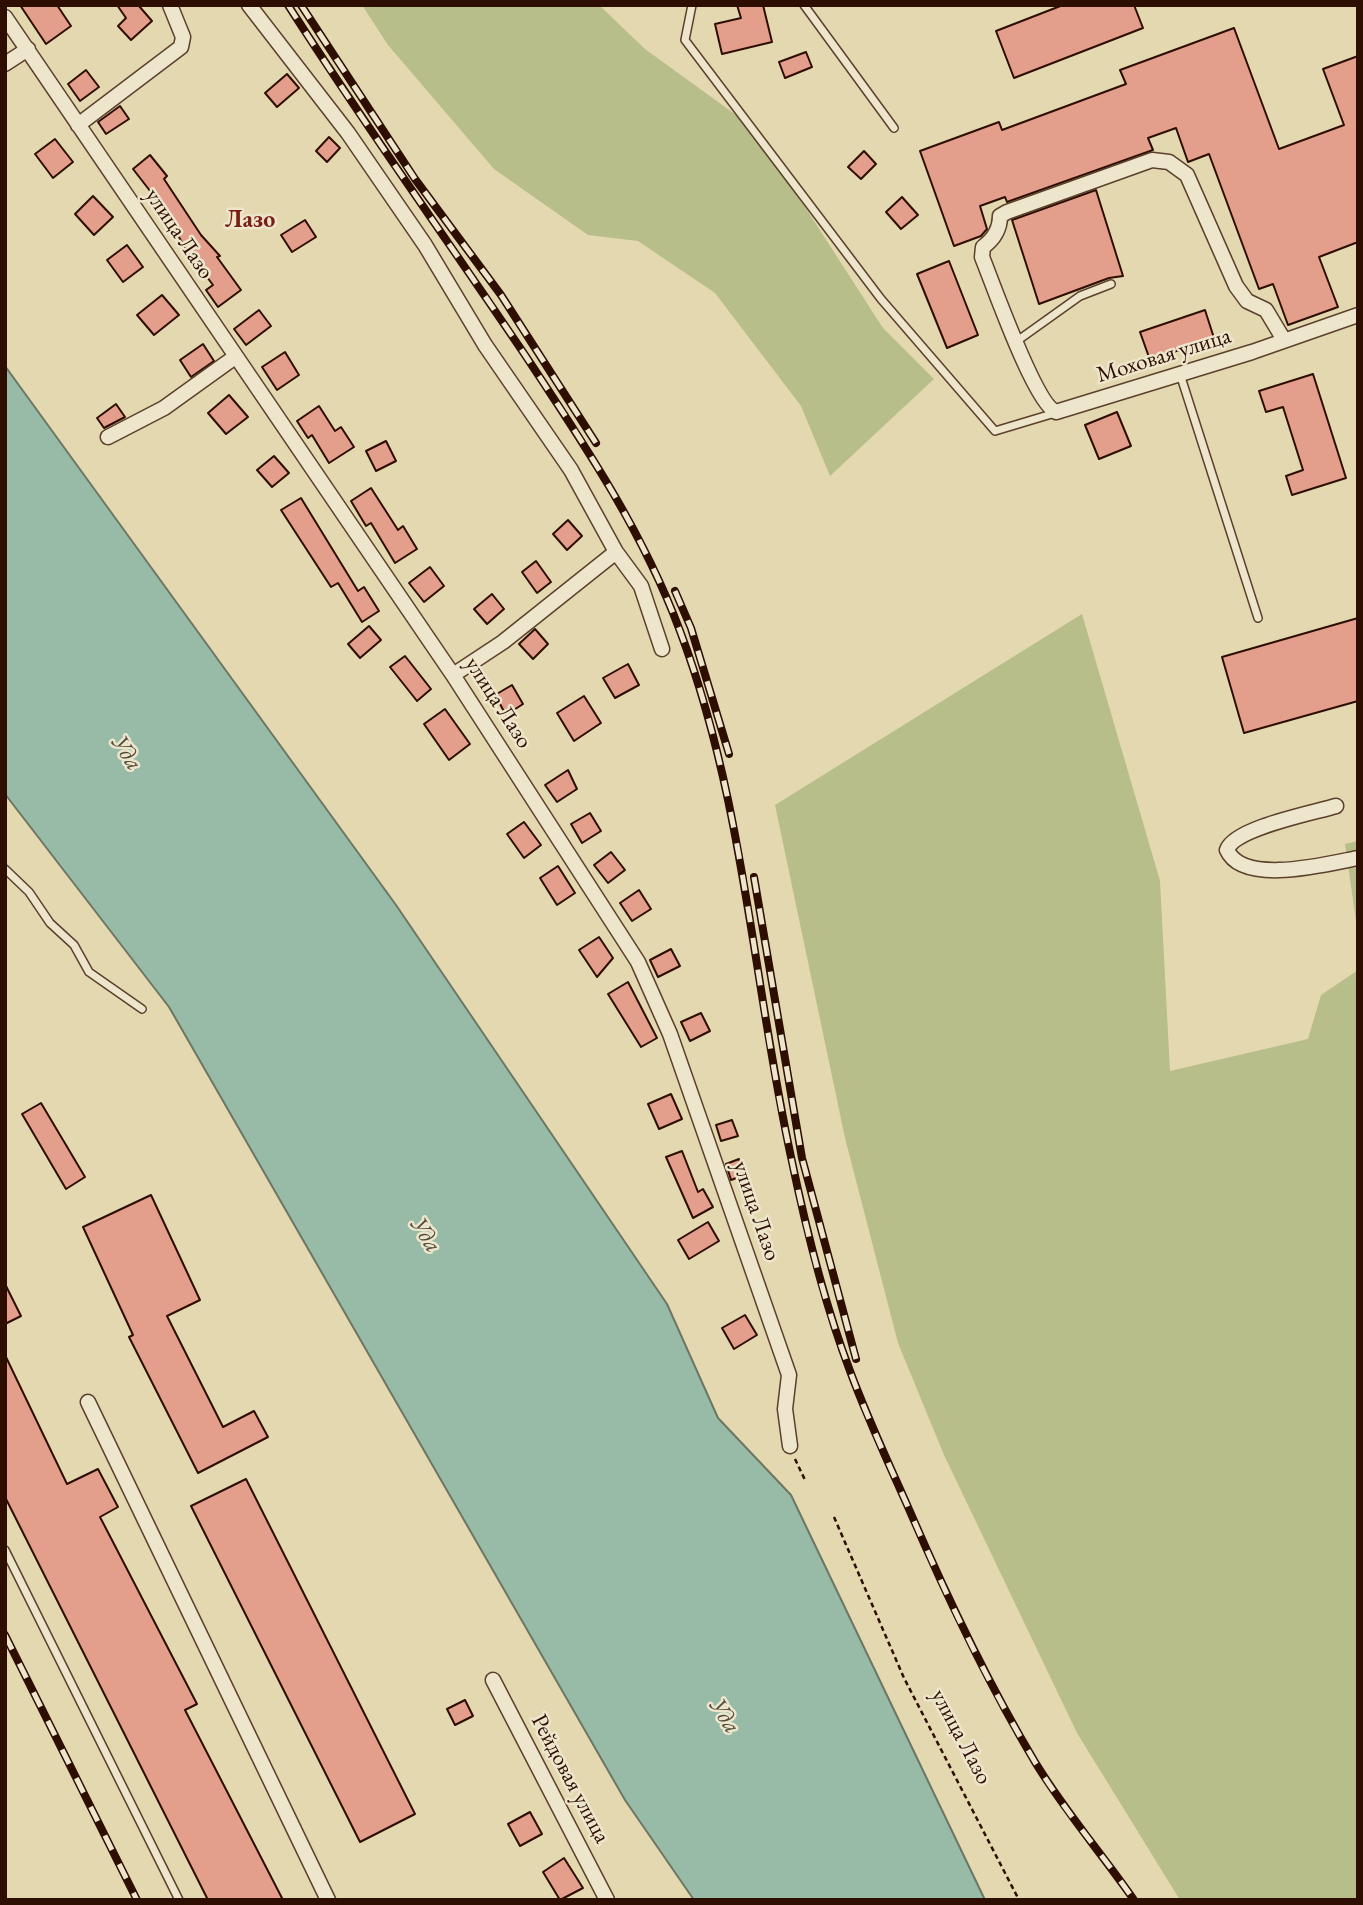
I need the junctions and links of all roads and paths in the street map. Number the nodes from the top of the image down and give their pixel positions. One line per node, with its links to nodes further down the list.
1 (170, 5): 8 (street)
2 (249, 5): 18 (street)
3 (692, 5): 16 (lane)
4 (804, 5): 9 (lane)
5 (5, 17): 6 (street, улица Лазо)
6 (27, 49): 7 (street); 8 (street, улица Лазо)
7 (5, 64)
8 (78, 124): 14 (street, улица Лазо)
9 (894, 128)
10 (1111, 284): 13 (lane)
11 (1358, 315): 12 (street, Моховая улица)
12 (1284, 340): 13 (street, Моховая улица); 15 (street, Моховая улица)
13 (1017, 341): 16 (street)
14 (236, 357): 17 (street); 21 (street, улица Лазо)
15 (1180, 374): 16 (street, Моховая улица); 19 (lane)
16 (1056, 412)
17 (108, 437)
18 (616, 552): 20 (street); 21 (street)
19 (1258, 618)
20 (662, 649)
21 (453, 676): 27 (street, улица Лазо)
22 (1336, 806): 23 (street)
23 (1358, 858)
24 (5, 869): 25 (lane)
25 (142, 1009)
26 (88, 1402): 33 (street)
27 (790, 1446): 28 (path)
28 (806, 1482)
29 (834, 1517): 35 (path, улица Лазо)
30 (5, 1550): 32 (lane)
31 (493, 1680): 34 (street, Рейдовая улица)
32 (179, 1900)
33 (328, 1900)
34 (607, 1900)
35 (1019, 1900)

